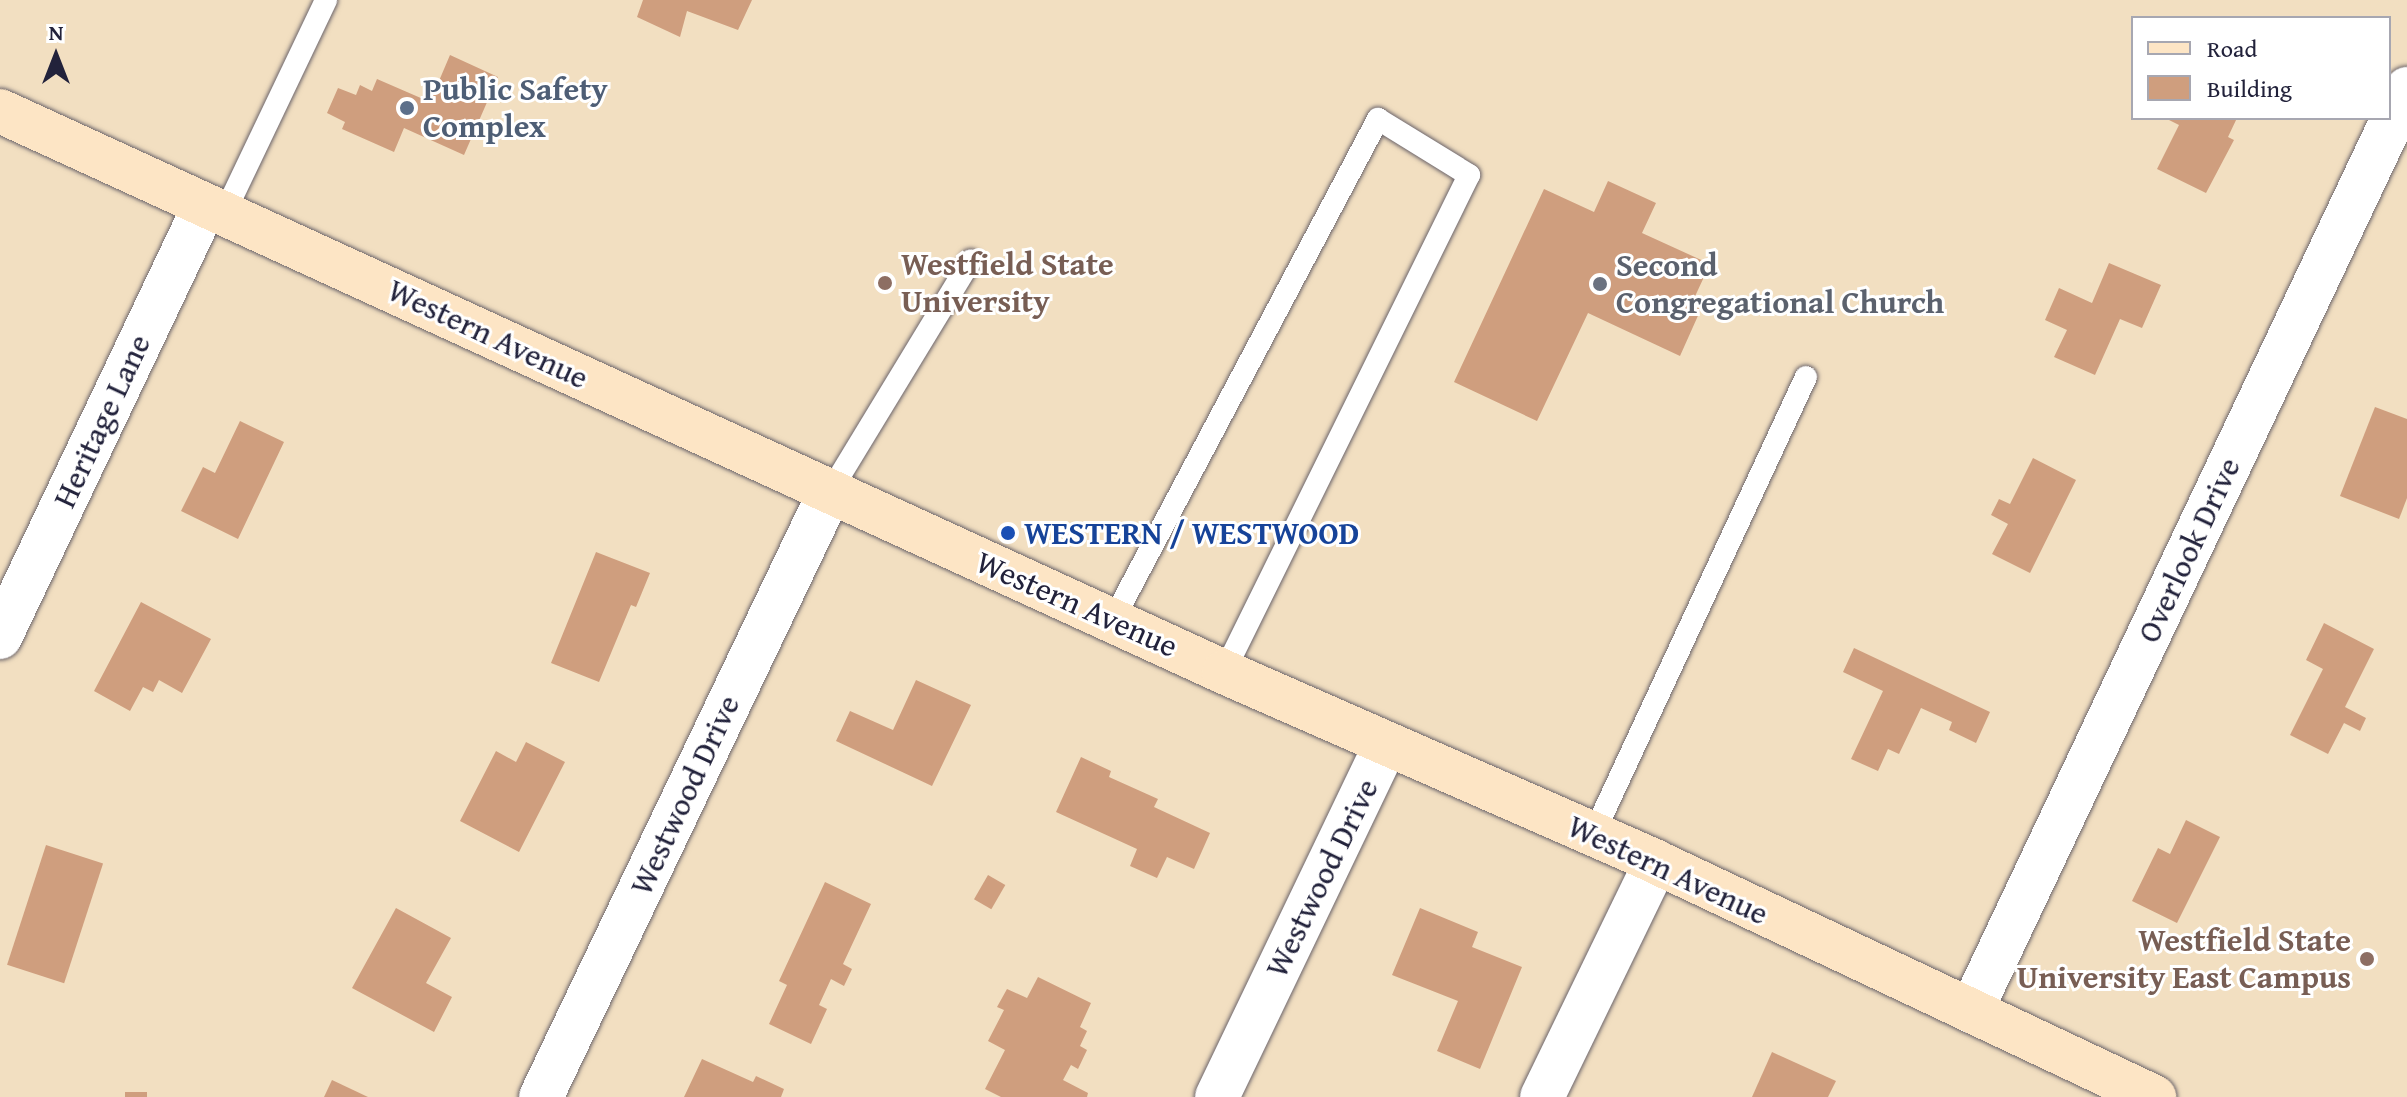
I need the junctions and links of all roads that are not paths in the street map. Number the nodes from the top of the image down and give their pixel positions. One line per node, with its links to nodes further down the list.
1 (326, 0): 4 (lane)
2 (2407, 89): 14 (street, Overlook Drive)
3 (0, 111): 4 (main road, Western Avenue)
4 (214, 209): 7 (main road, Western Avenue); 9 (street, Heritage Lane)
5 (971, 260): 7 (lane)
6 (1806, 377): 12 (lane)
7 (830, 492): 8 (main road, Western Avenue); 15 (street, Westwood Drive)
8 (1113, 620): 10 (main road, Western Avenue); 10 (lane)
9 (0, 637)
10 (1224, 672): 11 (main road, Western Avenue)
11 (1386, 745): 12 (main road, Western Avenue); 16 (street, Westwood Drive)
12 (1593, 835): 13 (main road, Western Avenue)
13 (1656, 862): 14 (main road, Western Avenue); 17 (street)
14 (1971, 1011): 18 (main road, Western Avenue)
15 (541, 1097)
16 (1217, 1097)
17 (1542, 1097)
18 (2154, 1097)

